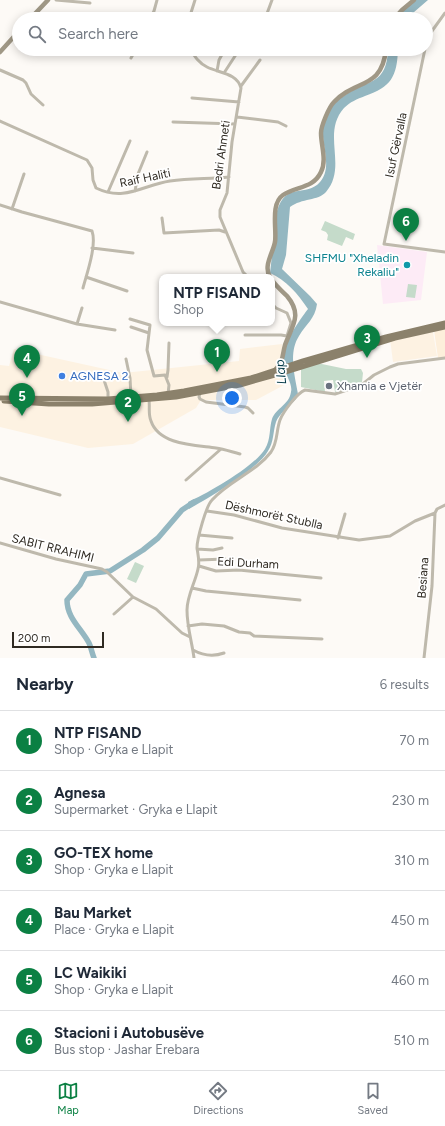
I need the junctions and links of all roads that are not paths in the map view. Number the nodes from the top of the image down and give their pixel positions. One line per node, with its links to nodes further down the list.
1 (48, 0): 8 (main road)
2 (56, 0): 7 (street)
3 (157, 0): 9 (street)
4 (195, 0): 10 (street)
5 (272, 0): 11 (street)
6 (414, 0): 12 (main road)
7 (90, 3)
8 (37, 12)
9 (153, 12)
10 (191, 12)
11 (268, 12)
12 (400, 12)
13 (445, 13): 14 (street)
14 (433, 30)
15 (12, 39): 16 (main road)
16 (0, 52)
17 (194, 56): 24 (street)
18 (221, 56): 24 (street)
19 (236, 56): 25 (street)
20 (385, 56): 49 (main road)
21 (424, 56): 46 (street, Isuf Gërvalla)
22 (260, 60): 26 (street)
23 (0, 70): 29 (street)
24 (217, 70): 25 (street)
25 (224, 73): 26 (street)
26 (241, 86): 28 (street, Bedri Ahmeti)
27 (192, 98): 28 (street)
28 (239, 102): 30 (street, Bedri Ahmeti)
29 (43, 105)
30 (237, 117): 33 (street, Bedri Ahmeti); 34 (street)
31 (0, 121): 40 (street, Raif Haliti)
32 (173, 122): 33 (street)
33 (235, 124): 38 (street, Bedri Ahmeti)
34 (286, 126)
35 (130, 142): 40 (street)
36 (147, 152): 39 (street)
37 (24, 174): 42 (street)
38 (229, 177): 39 (street, Raif Haliti); 44 (street, Bedri Ahmeti)
39 (135, 191): 40 (street, Raif Haliti)
40 (108, 192)
41 (0, 205): 42 (street)
42 (12, 209): 45 (street)
43 (162, 218): 44 (street)
44 (225, 232): 48 (street, Bedri Ahmeti)
45 (92, 248): 47 (street); 50 (street)
46 (445, 252)
47 (132, 253)
48 (245, 274)
49 (268, 274)
50 (86, 277): 52 (street); 53 (street)
51 (275, 283): 68 (main road)
52 (83, 288)
53 (127, 291)
54 (0, 302): 59 (street)
55 (275, 307): 64 (street)
56 (82, 308): 59 (street)
57 (130, 319): 63 (street)
58 (445, 323): 68 (main road)
59 (77, 324): 62 (street)
60 (131, 327): 63 (street)
61 (445, 327): 68 (main road)
62 (115, 330)
63 (149, 333): 70 (street)
64 (245, 335)
65 (169, 343): 70 (street)
66 (445, 358): 85 (street)
67 (126, 359): 74 (street)
68 (278, 370): 71 (main road); 71 (main road)
69 (116, 376): 75 (street)
70 (167, 381): 73 (street)
71 (201, 391): 72 (main road); 78 (street)
72 (185, 393): 73 (main road); 77 (main road)
73 (168, 394): 74 (main road)
74 (131, 397): 75 (main road)
75 (108, 399): 76 (main road)
76 (0, 400): 77 (main road)
77 (149, 400): 79 (street)
78 (253, 413)
79 (221, 449): 80 (street); 82 (street)
80 (240, 454)
81 (0, 478): 83 (street)
82 (186, 480)
83 (60, 495)
84 (445, 505): 86 (street)
85 (206, 511): 88 (street); 90 (street, Dëshmorët Stublla)
86 (435, 513): 90 (street, Dëshmorët Stublla); 108 (street, Besiana)
87 (345, 514): 90 (street, Dëshmorët Stublla)
88 (199, 535): 89 (street); 93 (street)
89 (232, 538)
90 (338, 538)
91 (0, 543): 99 (street, SABIT RRAHIMI)
92 (222, 548): 93 (street)
93 (197, 549): 95 (street)
94 (225, 559): 95 (street)
95 (199, 560): 96 (street)
96 (199, 566): 97 (street, Edi Durham); 98 (street)
97 (321, 578)
98 (192, 588): 100 (street); 102 (street)
99 (133, 597): 101 (street); 103 (street, SABIT RRAHIMI)
100 (300, 600)
101 (114, 614)
102 (188, 626): 103 (street); 104 (street)
103 (190, 638): 105 (street)
104 (322, 639)
105 (193, 650): 106 (street); 107 (street)
106 (224, 653)
107 (194, 658)
108 (424, 658)

